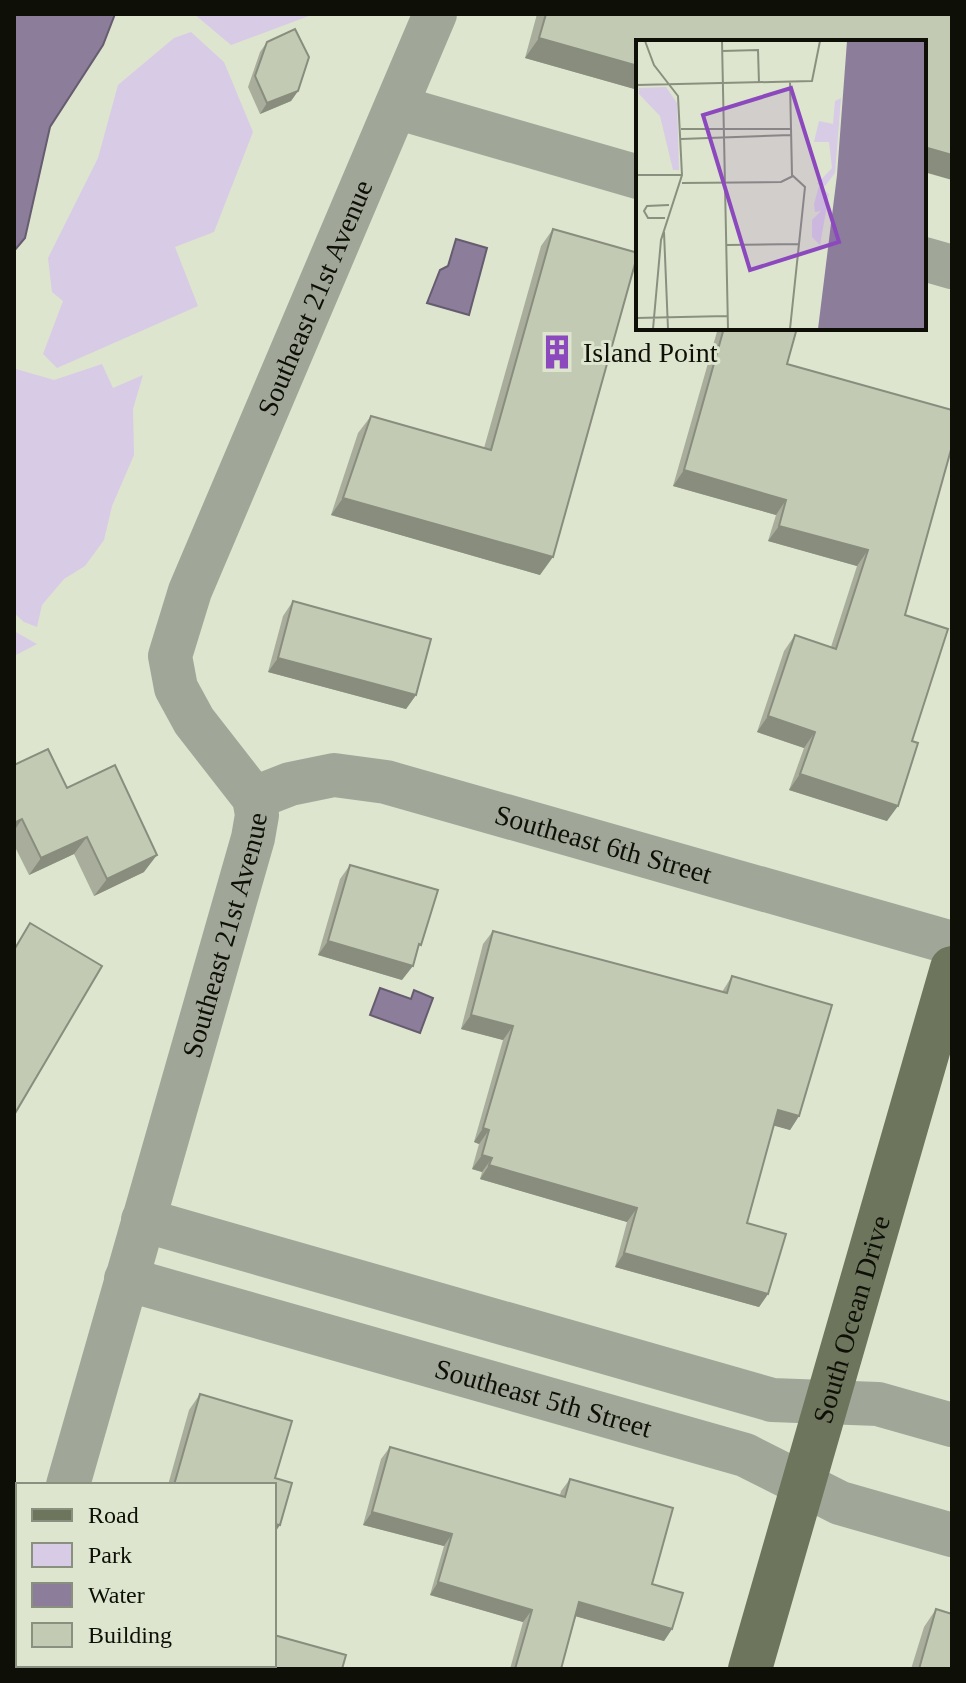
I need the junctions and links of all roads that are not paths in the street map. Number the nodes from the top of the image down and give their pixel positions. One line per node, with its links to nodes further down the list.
1 (435, 14): 2 (street, Southeast 21st Avenue)
2 (396, 107): 3 (street); 6 (street, Southeast 21st Avenue)
3 (636, 176)
4 (926, 260): 5 (street)
5 (952, 267)
6 (254, 798): 7 (street, Southeast 6th Street); 9 (street, Southeast 21st Avenue)
7 (952, 943)
8 (952, 968): 11 (main road, South Ocean Drive)
9 (143, 1220): 10 (street, Southeast 21st Avenue); 11 (street)
10 (126, 1279): 13 (street, Southeast 21st Avenue); 14 (street, Southeast 5th Street)
11 (827, 1403): 12 (street); 14 (main road, South Ocean Drive)
12 (952, 1425)
13 (69, 1483)
14 (804, 1485): 15 (street, Southeast 5th Street); 16 (main road, South Ocean Drive)
15 (952, 1535)
16 (750, 1669)

